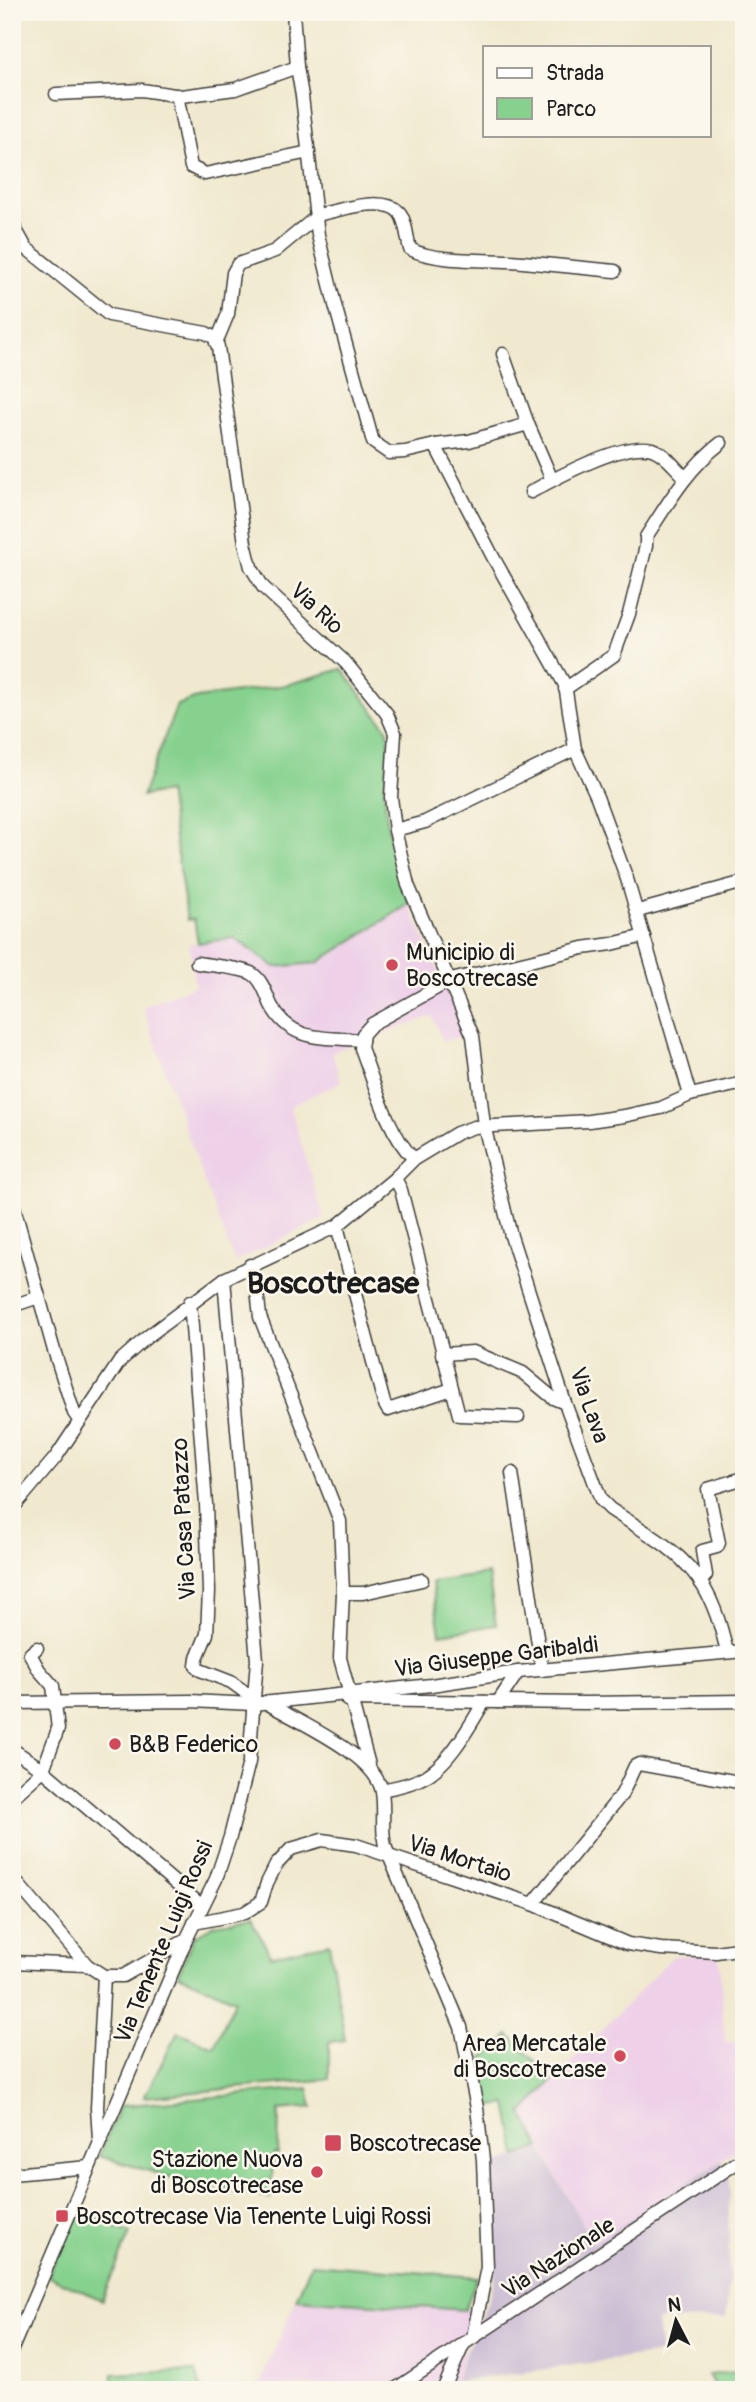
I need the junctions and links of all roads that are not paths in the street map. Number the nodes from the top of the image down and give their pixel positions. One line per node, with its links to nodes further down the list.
1 (293, 12): 2 (street)
2 (297, 67): 4 (street); 5 (street)
3 (56, 94): 4 (street)
4 (177, 95): 5 (street)
5 (309, 152): 6 (street)
6 (316, 217): 8 (street); 9 (street); 13 (street)
7 (12, 223): 9 (street)
8 (615, 271)
9 (216, 342): 19 (street, Via Rio)
10 (503, 354): 11 (street)
11 (528, 424): 13 (street); 15 (street)
12 (720, 443): 14 (street)
13 (435, 445): 17 (street)
14 (685, 477): 15 (street); 17 (street)
15 (552, 480): 16 (street)
16 (531, 492)
17 (565, 689): 18 (street)
18 (575, 749): 19 (street); 21 (street)
19 (395, 830): 24 (street, Via Rio)
20 (744, 882): 21 (street)
21 (638, 911): 22 (street)
22 (644, 936): 24 (street); 27 (street)
23 (197, 963): 25 (street)
24 (451, 980): 25 (street); 28 (street, Via Rio)
25 (362, 1040): 29 (street)
26 (744, 1083): 27 (street)
27 (690, 1095): 28 (street)
28 (484, 1125): 29 (street); 40 (street, Via Lava)
29 (414, 1160): 30 (street)
30 (395, 1178): 32 (street); 38 (street)
31 (12, 1199): 35 (street)
32 (337, 1226): 33 (street); 39 (street)
33 (250, 1265): 34 (street); 48 (street)
34 (224, 1279): 36 (street); 57 (street, Via Tenente Luigi Rossi)
35 (39, 1297): 37 (street); 42 (street)
36 (190, 1303): 42 (street); 57 (street, Via Casa Patazzo)
37 (12, 1306)
38 (442, 1354): 39 (street); 40 (street)
39 (452, 1390): 41 (street)
40 (565, 1403): 47 (street, Via Lava)
41 (518, 1417)
42 (79, 1420): 45 (street)
43 (512, 1474): 52 (street)
44 (744, 1478): 47 (street)
45 (12, 1510)
46 (422, 1580): 48 (street)
47 (700, 1582): 51 (street, Via Lava)
48 (343, 1593): 54 (street)
49 (37, 1648): 56 (street)
50 (744, 1651): 51 (street, Via Giuseppe Garibaldi)
51 (727, 1652): 52 (street, Via Giuseppe Garibaldi)
52 (542, 1670): 53 (street, Via Giuseppe Garibaldi)
53 (518, 1672): 54 (street, Via Giuseppe Garibaldi); 58 (street)
54 (349, 1697): 57 (street); 58 (street); 61 (street)
55 (744, 1701): 58 (street)
56 (55, 1702): 57 (street); 59 (street); 62 (street)
57 (257, 1702): 61 (street); 69 (street, Via Tenente Luigi Rossi)
58 (491, 1702): 64 (street)
59 (12, 1703)
60 (12, 1749): 62 (street)
61 (369, 1766): 64 (street)
62 (43, 1770): 65 (street); 69 (street)
63 (744, 1783): 68 (street)
64 (382, 1790): 66 (street)
65 (12, 1798)
66 (390, 1857): 68 (street, Via Mortaio); 70 (street, Via Mortaio); 80 (street)
67 (12, 1877): 74 (street)
68 (533, 1904): 72 (street, Via Mortaio)
69 (202, 1906): 70 (street, Via Tenente Luigi Rossi)
70 (194, 1923): 71 (street, Via Tenente Luigi Rossi)
71 (186, 1940): 75 (street); 76 (street, Via Tenente Luigi Rossi)
72 (744, 1948)
73 (12, 1962): 74 (street)
74 (87, 1965): 75 (street)
75 (104, 1976): 76 (street)
76 (100, 2143): 78 (street, Via Tenente Luigi Rossi)
77 (744, 2158): 80 (street, Via Nazionale)
78 (89, 2167): 79 (street); 81 (street, Via Tenente Luigi Rossi)
79 (12, 2174)
80 (469, 2340): 82 (street, Via Nazionale); 83 (street)
81 (12, 2349)
82 (394, 2390)
83 (443, 2390)

